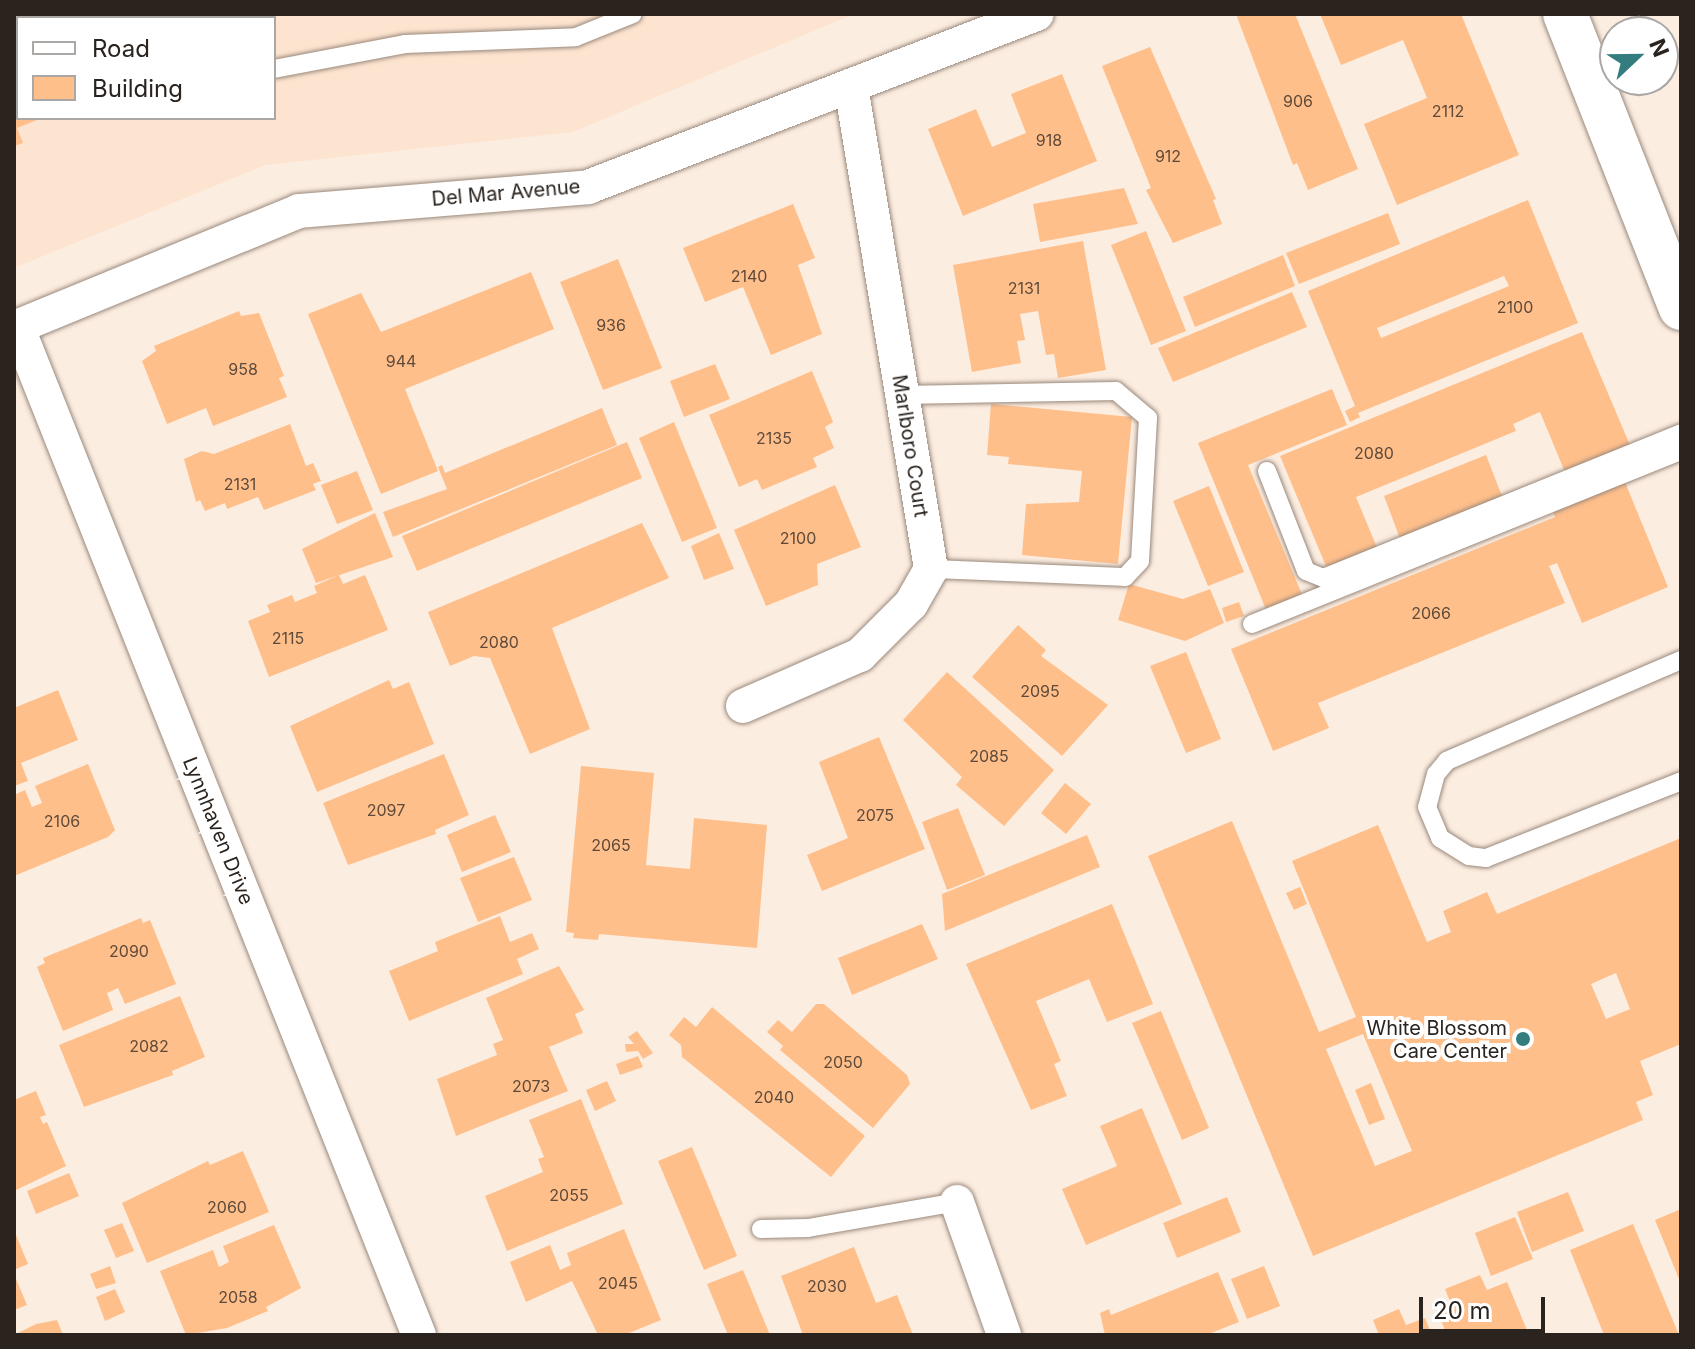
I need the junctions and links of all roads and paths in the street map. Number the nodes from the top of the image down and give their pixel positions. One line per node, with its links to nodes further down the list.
1 (633, 14): 4 (lane)
2 (1565, 14): 6 (street)
3 (1026, 16): 5 (street, Del Mar Avenue)
4 (276, 69)
5 (851, 86): 7 (street, Del Mar Avenue); 8 (street, Marlboro Court)
6 (1681, 308)
7 (16, 327): 19 (street, Lynnhaven Drive)
8 (902, 395): 12 (street, Marlboro Court); 12 (lane)
9 (1681, 433): 11 (lane)
10 (1681, 451): 13 (lane)
11 (1267, 471)
12 (931, 569): 15 (street)
13 (1252, 624)
14 (1681, 660): 16 (lane)
15 (743, 706)
16 (1681, 781)
17 (957, 1202): 18 (lane); 20 (street)
18 (761, 1229)
19 (419, 1335)
20 (1004, 1335)

